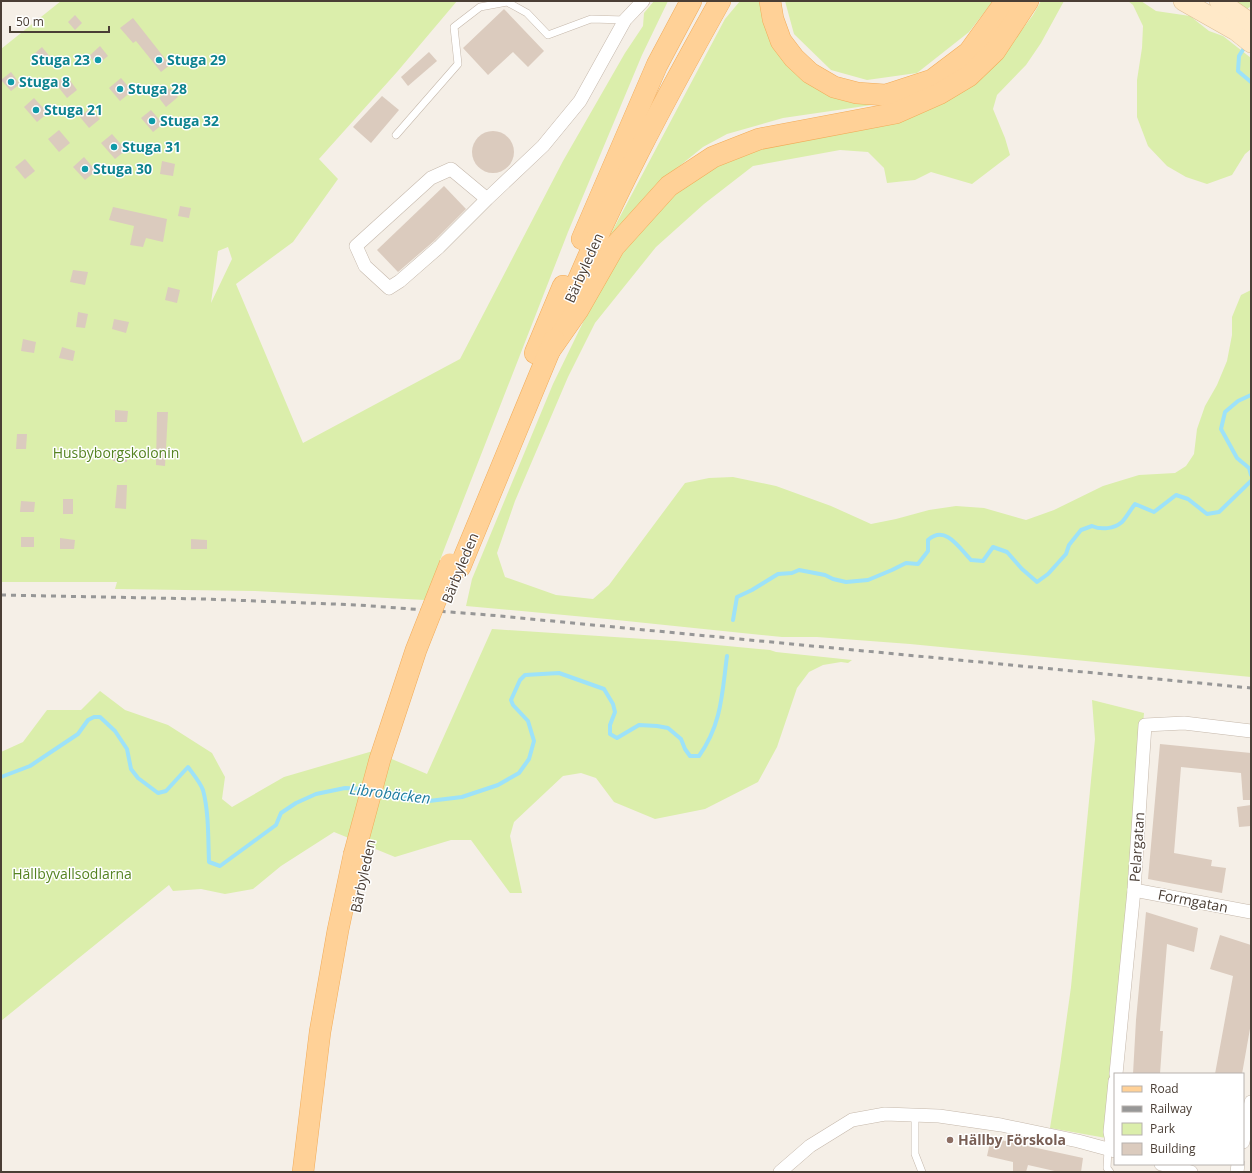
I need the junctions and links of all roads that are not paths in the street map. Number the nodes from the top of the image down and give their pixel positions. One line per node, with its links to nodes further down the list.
1 (643, 1): 9 (street)
2 (691, 1): 15 (main road, Bärbyleden)
3 (720, 1): 14 (main road, Bärbyleden)
4 (770, 1): 5 (main road)
5 (1006, 1)
6 (1028, 1): 14 (main road)
7 (1183, 1): 10 (street)
8 (1219, 1): 10 (street)
9 (625, 20): 12 (lane); 13 (street)
10 (1244, 25): 11 (street)
11 (1251, 43)
12 (396, 136)
13 (487, 199): 13 (street)
14 (548, 353): 15 (main road, Bärbyleden)
15 (455, 565): 17 (main road, Bärbyleden)
16 (1251, 731): 18 (street, Pelargatan)
17 (359, 856): 27 (main road, Bärbyleden); 28 (main road, Bärbyleden)
18 (1134, 890): 19 (street, Formgatan); 20 (street, Pelargatan)
19 (1251, 912)
20 (1116, 1073)
21 (1114, 1091): 25 (street)
22 (1251, 1102): 24 (street)
23 (914, 1115): 25 (street); 29 (street); 30 (lane)
24 (1244, 1137)
25 (1111, 1150): 31 (lane)
26 (1165, 1165): 32 (street)
27 (303, 1172)
28 (314, 1172)
29 (780, 1172)
30 (922, 1172)
31 (1110, 1172)
32 (1191, 1172)

